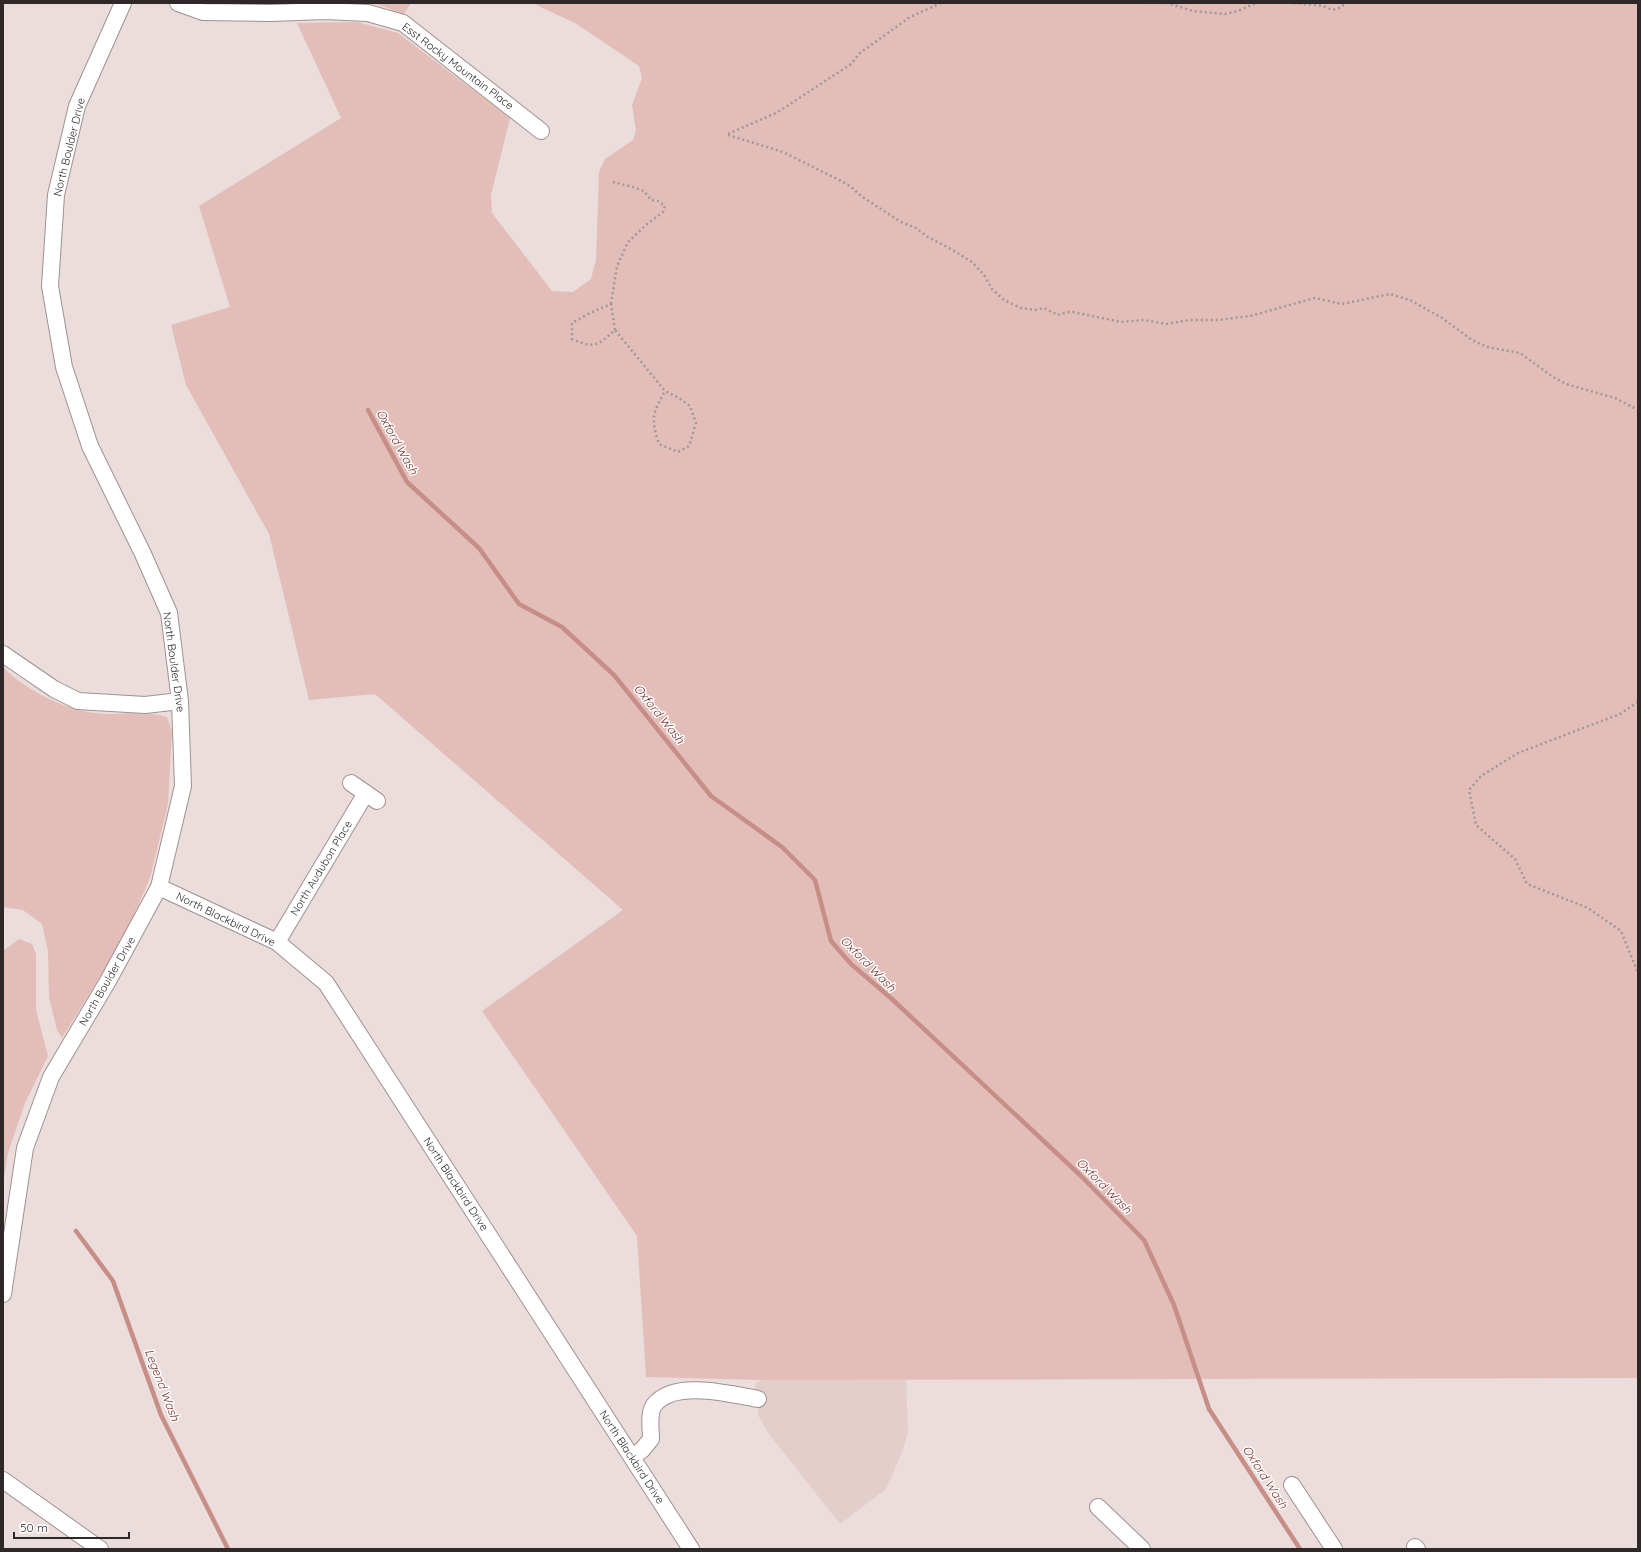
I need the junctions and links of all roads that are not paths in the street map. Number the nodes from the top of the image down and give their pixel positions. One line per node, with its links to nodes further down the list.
1 (123, 3): 5 (street, North Boulder Drive)
2 (178, 3): 3 (street, Esst Rocky Mountain Place)
3 (541, 131)
4 (3, 654): 5 (street)
5 (180, 700): 7 (street, North Boulder Drive)
6 (350, 783): 8 (street, North Audubon Place)
7 (159, 887): 8 (street, North Blackbird Drive); 9 (street, North Boulder Drive)
8 (276, 942): 11 (street, North Blackbird Drive)
9 (3, 1294)
10 (758, 1399): 11 (street)
11 (632, 1457): 16 (street, North Blackbird Drive)
12 (3, 1480): 15 (street)
13 (1292, 1485): 18 (street)
14 (1098, 1507): 17 (street)
15 (100, 1549)
16 (691, 1549)
17 (1142, 1549)
18 (1334, 1549)

